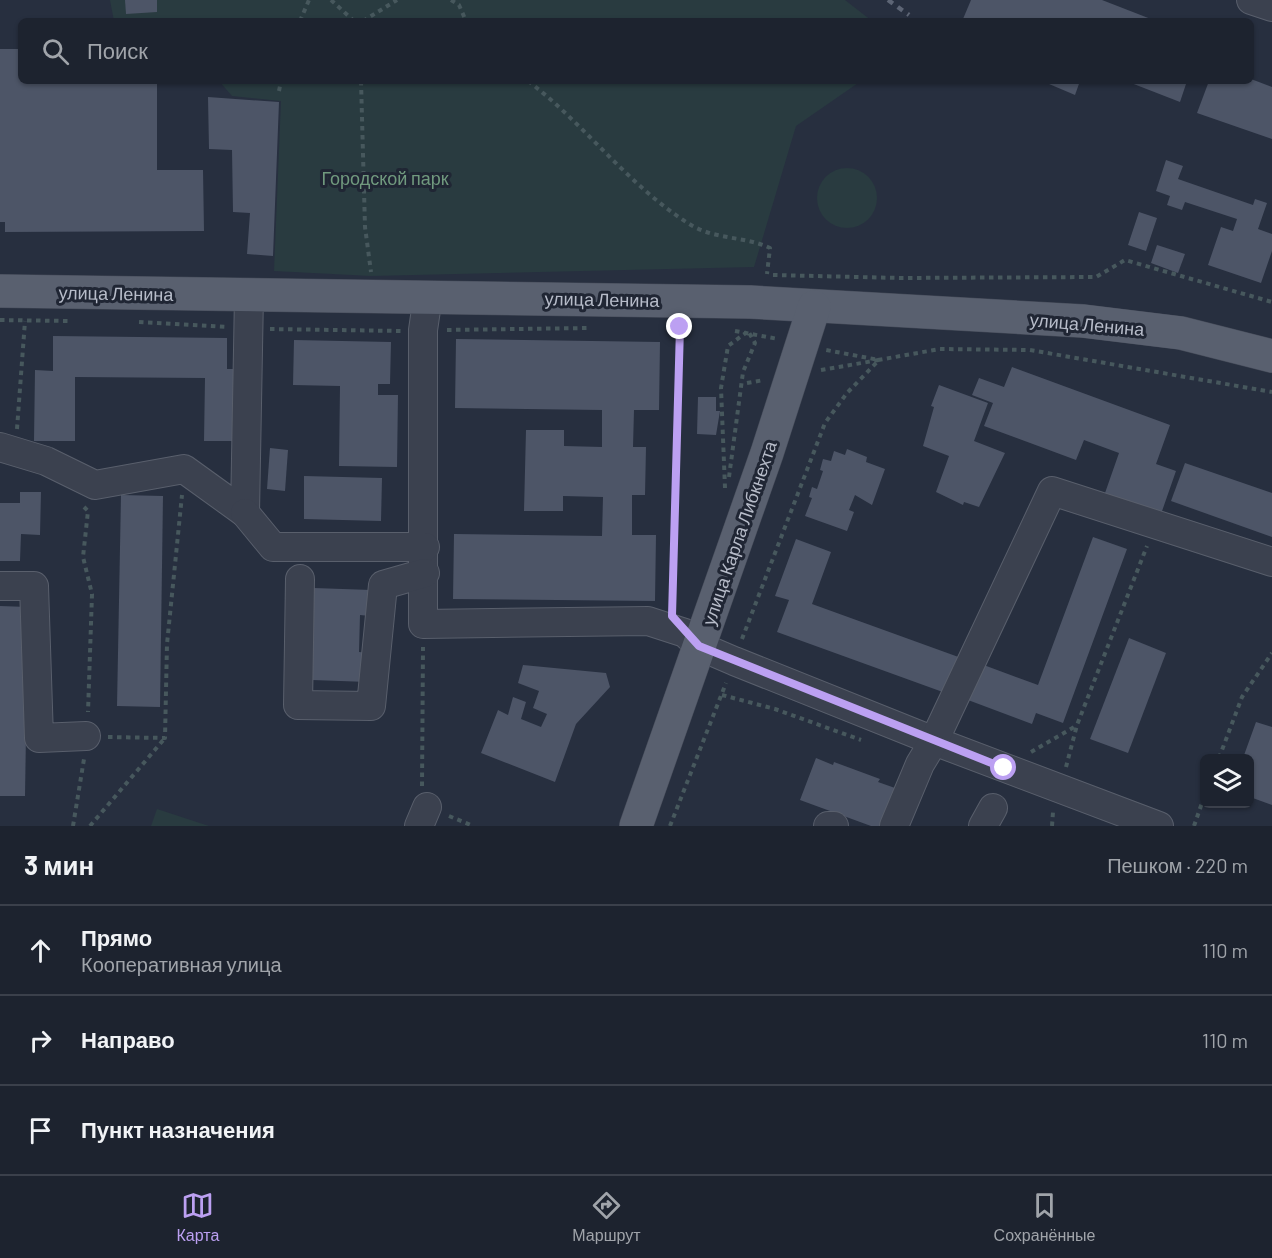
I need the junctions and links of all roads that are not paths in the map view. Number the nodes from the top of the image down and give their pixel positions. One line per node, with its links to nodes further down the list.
1 (1251, 0): 2 (street)
2 (1272, 7)
3 (249, 295): 4 (main road, улица Ленина); 5 (main road, улица Ленина); 9 (street)
4 (428, 296): 6 (main road, улица Ленина); 10 (street)
5 (5, 306)
6 (814, 307): 7 (main road, улица Ленина); 14 (main road, улица Карла Либкнехта)
7 (1272, 356)
8 (8, 449): 9 (street)
9 (245, 513): 10 (street)
10 (425, 560): 12 (street); 14 (street)
11 (1272, 562): 16 (street)
12 (300, 579)
13 (0, 586): 15 (street)
14 (692, 639): 16 (street); 18 (main road, улица Карла Либкнехта)
15 (86, 736)
16 (934, 741): 17 (street); 21 (street)
17 (1104, 817): 22 (street)
18 (636, 826)
19 (828, 826): 20 (street)
20 (834, 826)
21 (894, 826)
22 (1159, 826)

